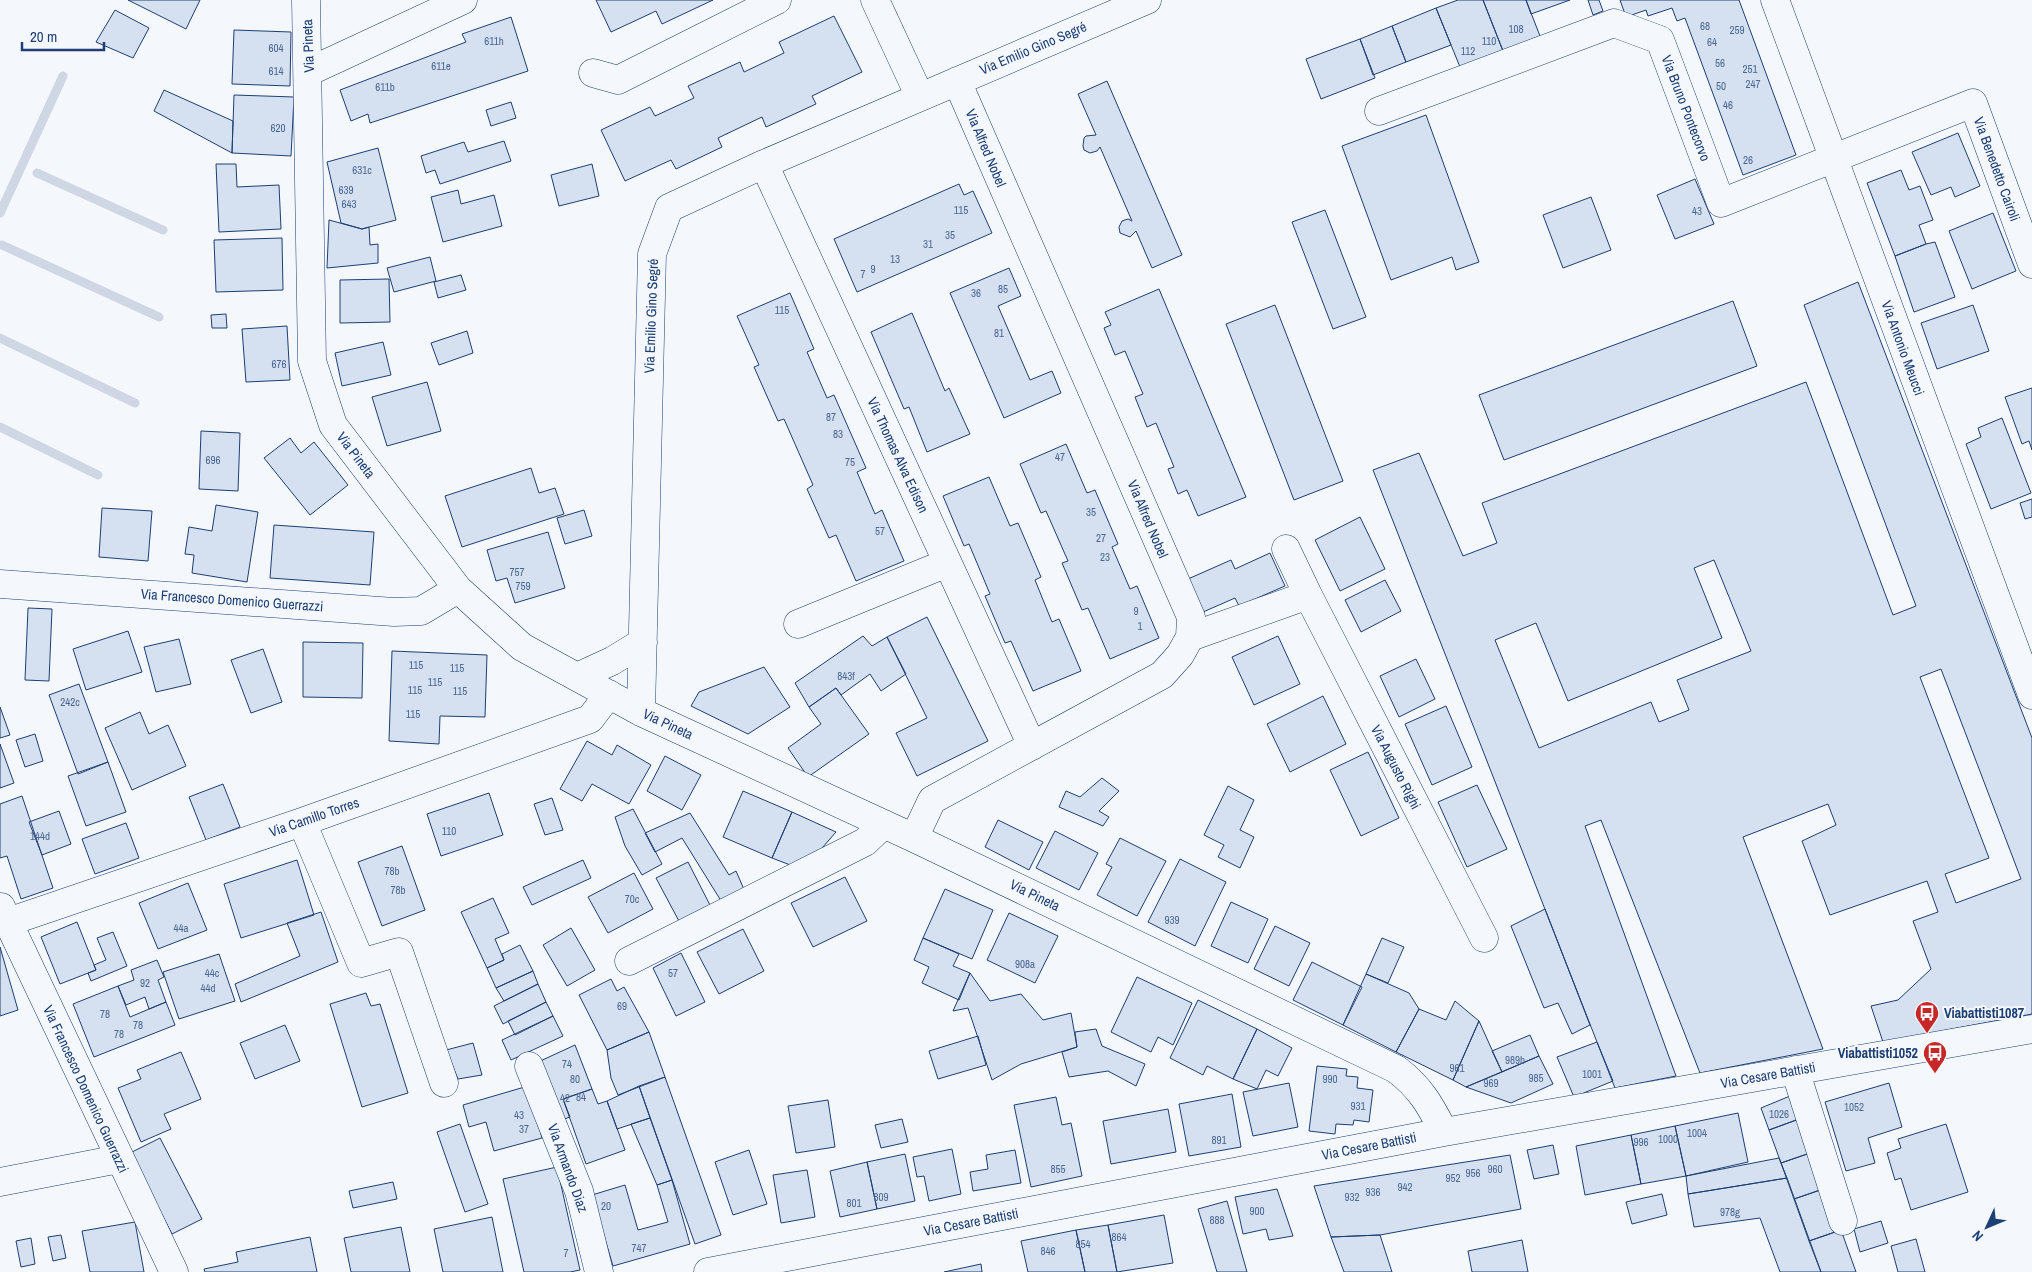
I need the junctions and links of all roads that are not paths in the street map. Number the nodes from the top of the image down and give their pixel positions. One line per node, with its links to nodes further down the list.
1 (462, 0): 7 (street)
2 (777, 0): 8 (street)
3 (875, 0): 10 (street)
4 (1146, 0): 9 (street, Via Emilio Gino Segré)
5 (1775, 0): 12 (street, Via Antonio Meucci)
6 (301, 2): 7 (street, Via Pineta)
7 (308, 72): 18 (street, Via Pineta)
8 (593, 73)
9 (957, 81): 10 (street, Via Emilio Gino Segré); 21 (street, Via Alfred Nobel)
10 (920, 97): 13 (street, Via Emilio Gino Segré)
11 (1379, 111): 12 (street, Via Bruno Pontecorvo)
12 (1833, 159): 14 (street, Via Benedetto Cairoli); 25 (street, Via Antonio Meucci)
13 (764, 164): 16 (street, Via Thomas Alva Edison); 22 (street, Via Emilio Gino Segré)
14 (2032, 264)
15 (1286, 549): 19 (street, Via Augusto Righi)
16 (948, 563): 20 (street); 27 (street, Via Thomas Alva Edison)
17 (0, 584): 18 (street, Via Francesco Domenico Guerrazzi)
18 (458, 589): 23 (street, Via Pineta)
19 (1308, 596): 21 (street); 32 (street, Via Augusto Righi)
20 (798, 624)
21 (1190, 637): 27 (street)
22 (643, 642): 23 (street); 26 (street, Via Emilio Gino Segré)
23 (578, 677): 24 (street, Via Pineta)
24 (609, 694): 26 (street, Via Pineta); 28 (street, Via Camillo Torres)
25 (2032, 695)
26 (641, 712): 29 (street, Via Pineta)
27 (1032, 746): 30 (street)
28 (302, 822): 31 (street, Via Camillo Torres); 37 (street)
29 (884, 824): 30 (street, Via Pineta); 33 (street)
30 (914, 838): 38 (street, Via Pineta)
31 (4, 914): 39 (street, Via Francesco Domenico Guerrazzi)
32 (1484, 938)
33 (629, 961)
34 (2032, 1029): 36 (street, Via Cesare Battisti)
35 (529, 1066): 43 (street, Via Armando Diaz)
36 (1794, 1070): 38 (street, Via Cesare Battisti); 41 (street)
37 (444, 1083)
38 (1444, 1132): 44 (street, Via Cesare Battisti)
39 (119, 1159): 40 (street); 42 (street, Via Francesco Domenico Guerrazzi)
40 (0, 1182)
41 (1843, 1221)
42 (174, 1272)
43 (599, 1272)
44 (708, 1272)

